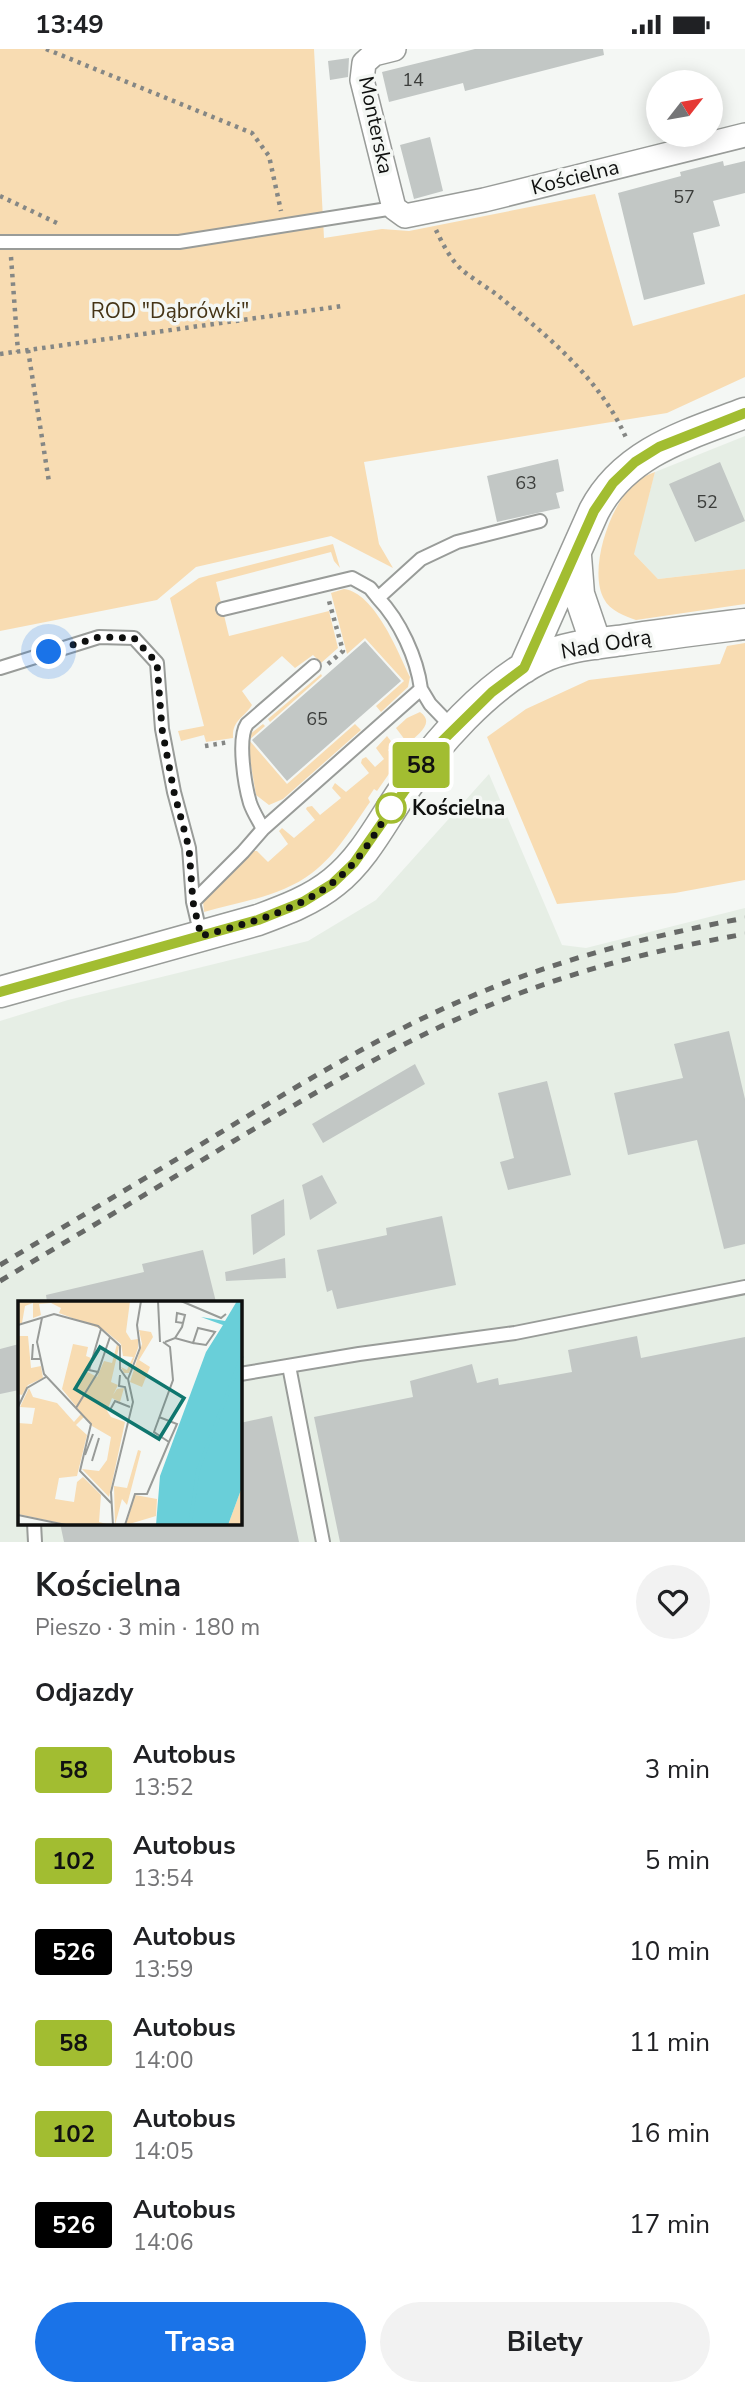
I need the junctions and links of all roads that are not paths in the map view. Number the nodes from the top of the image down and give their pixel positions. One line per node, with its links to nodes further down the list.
1 (394, 49): 3 (street, Monterska)
2 (745, 135): 3 (street, Kościelna)
3 (408, 212): 4 (lane)
4 (5, 242)
5 (745, 413): 7 (street)
6 (540, 521): 8 (lane)
7 (578, 546): 11 (street); 14 (street)
8 (378, 598): 9 (lane); 15 (lane)
9 (223, 609)
10 (745, 624): 11 (street, Nad Odrą)
11 (596, 644): 14 (street, Nad Odrą)
12 (314, 666): 17 (lane)
13 (0, 668): 18 (lane)
14 (524, 668): 16 (street, Nad Odrą)
15 (421, 689): 16 (lane); 17 (lane)
16 (454, 729): 19 (street, Nad Odrą)
17 (263, 829): 18 (lane)
18 (193, 902): 19 (lane)
19 (201, 936): 20 (street, Nad Odrą)
20 (0, 992)
21 (745, 1287): 22 (lane)
22 (289, 1366): 23 (lane); 24 (lane)
23 (242, 1374)
24 (323, 1542)

